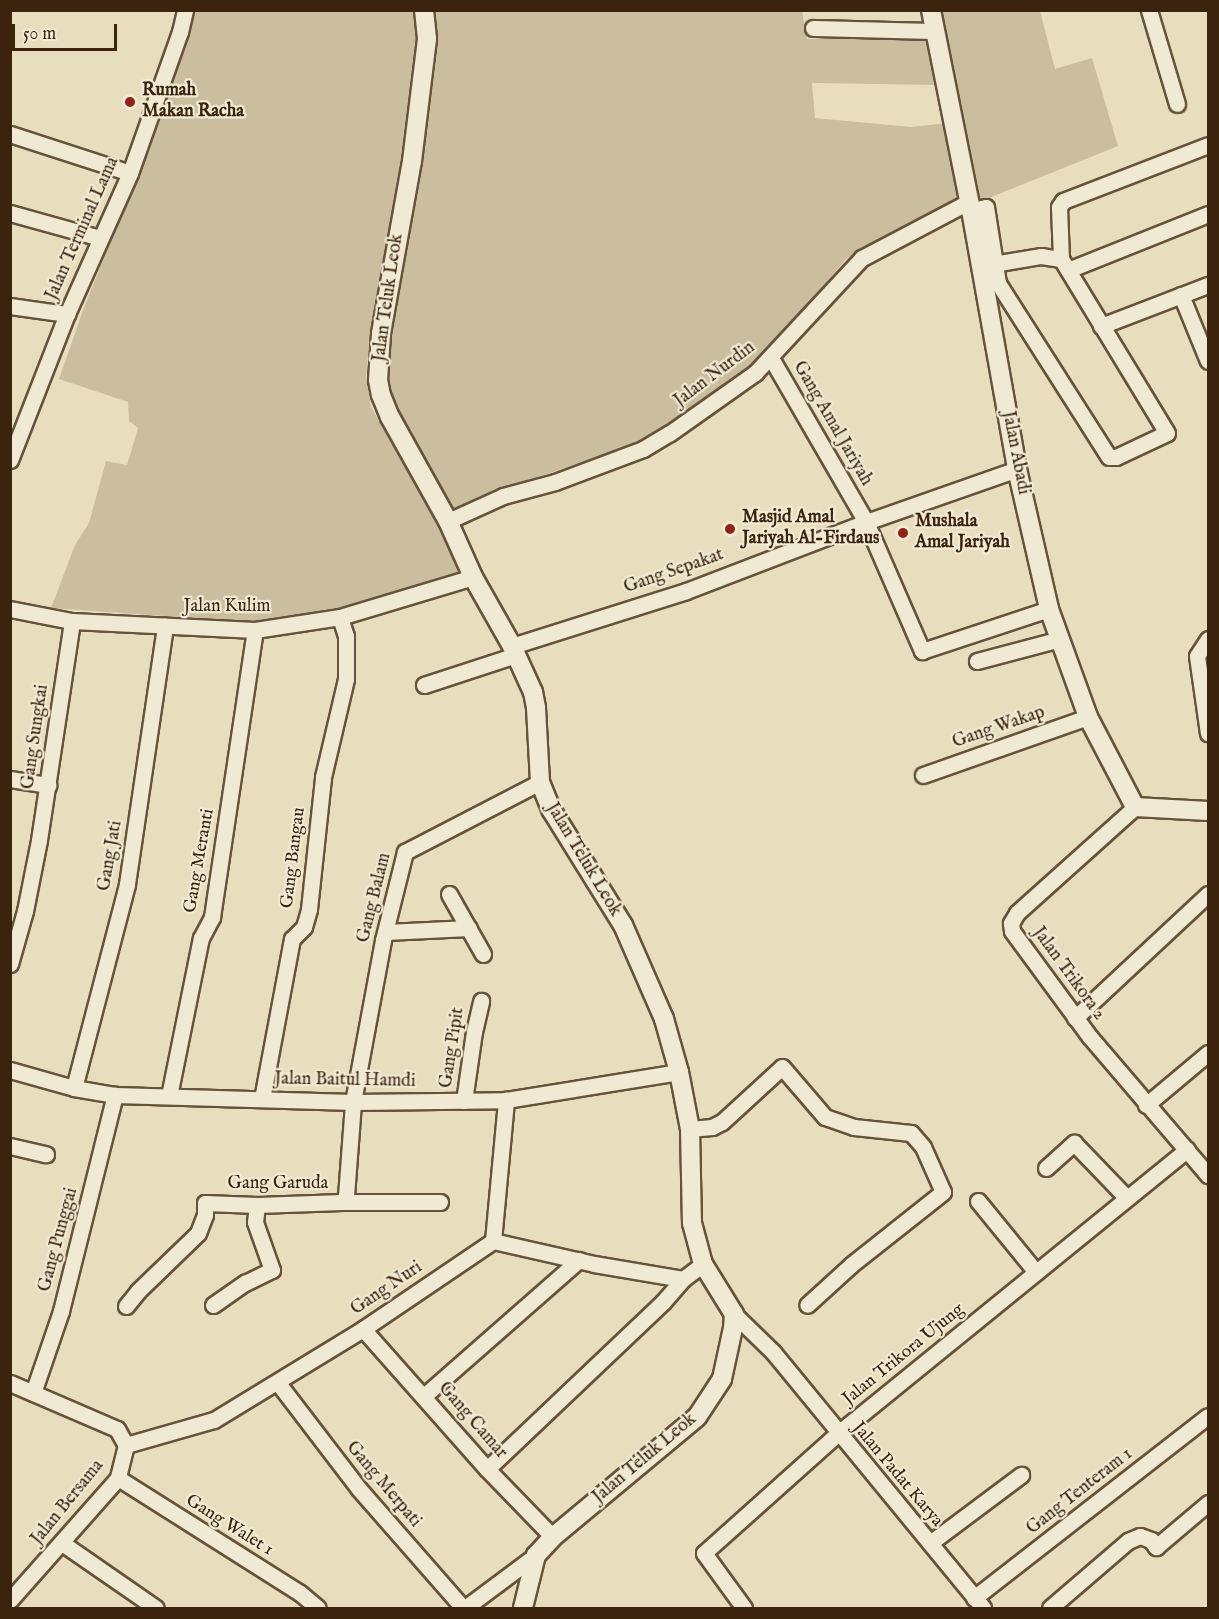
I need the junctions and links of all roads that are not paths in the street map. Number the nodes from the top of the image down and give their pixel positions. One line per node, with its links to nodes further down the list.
1 (185, 10): 10 (street, Jalan Terminal Lama)
2 (424, 10): 26 (street, Jalan Teluk Leok)
3 (931, 10): 6 (street, Jalan Abadi)
4 (1149, 10): 7 (street)
5 (813, 28): 6 (street)
6 (934, 31): 11 (street, Jalan Abadi)
7 (1177, 104)
8 (10, 134): 10 (street)
9 (1209, 145): 15 (street)
10 (130, 173): 14 (street, Jalan Terminal Lama)
11 (976, 206): 16 (street, Jalan Abadi); 22 (street, Jalan Nurdin)
12 (10, 213): 14 (street)
13 (1209, 214): 15 (street)
14 (100, 238): 20 (street, Jalan Terminal Lama)
15 (1065, 265): 16 (street); 21 (street)
16 (988, 267): 21 (street); 25 (street, Jalan Abadi)
17 (1209, 285): 18 (street)
18 (1181, 295): 21 (street); 23 (street)
19 (10, 306): 20 (street)
20 (67, 314): 24 (street, Jalan Terminal Lama)
21 (1101, 326)
22 (771, 358): 26 (street, Jalan Nurdin); 27 (street, Gang Amal Jariyah)
23 (1209, 361)
24 (10, 460)
25 (1017, 469): 27 (street, Gang Sepakat); 30 (street, Jalan Abadi)
26 (448, 521): 28 (street, Jalan Teluk Leok)
27 (866, 522): 30 (street, Gang Amal Jariyah); 37 (street, Gang Sepakat)
28 (473, 577): 31 (street, Jalan Kulim); 37 (street, Jalan Teluk Leok)
29 (10, 609): 32 (street, Jalan Kulim)
30 (1048, 609): 35 (street, Jalan Abadi)
31 (340, 617): 34 (street, Jalan Kulim); 62 (street, Gang Bangau)
32 (72, 621): 33 (street, Jalan Kulim); 45 (street, Gang Sungkai)
33 (165, 626): 34 (street, Jalan Kulim); 59 (street, Gang Jati)
34 (255, 630): 61 (street, Gang Meranti)
35 (1060, 639): 38 (street); 40 (street, Jalan Abadi)
36 (1209, 639): 41 (street)
37 (514, 651): 39 (street, Gang Sepakat); 44 (street, Jalan Teluk Leok)
38 (977, 661)
39 (424, 685)
40 (1088, 717): 42 (street, Gang Wakap); 46 (street, Jalan Abadi)
41 (1209, 733)
42 (923, 775)
43 (10, 779): 45 (street)
44 (540, 782): 51 (street, Gang Balam); 58 (street, Jalan Teluk Leok)
45 (49, 784): 53 (street, Gang Sungkai)
46 (1135, 807): 47 (street); 55 (street, Jalan Trikora 2)
47 (1209, 811)
48 (449, 894): 50 (street)
49 (1209, 894): 55 (street)
50 (469, 928): 51 (street); 52 (street)
51 (386, 932): 65 (street, Gang Balam)
52 (483, 954)
53 (10, 964)
54 (481, 1001): 64 (street, Gang Pipit)
55 (1076, 1018): 66 (street, Jalan Trikora 2)
56 (1209, 1053): 66 (street)
57 (10, 1070): 59 (street, Jalan Baitul Hamdi)
58 (680, 1072): 63 (street, Jalan Baitul Hamdi); 67 (street, Jalan Teluk Leok)
59 (74, 1088): 60 (street, Jalan Baitul Hamdi)
60 (115, 1095): 61 (street, Jalan Baitul Hamdi); 90 (street, Gang Punggai)
61 (169, 1096): 62 (street, Jalan Baitul Hamdi)
62 (262, 1099): 65 (street, Jalan Baitul Hamdi)
63 (506, 1100): 64 (street, Jalan Baitul Hamdi); 78 (street)
64 (464, 1101): 65 (street, Jalan Baitul Hamdi)
65 (353, 1102): 75 (street, Gang Garuda)
66 (1146, 1105): 69 (street, Jalan Trikora 2)
67 (690, 1129): 80 (street, Jalan Teluk Leok); 84 (street)
68 (10, 1146): 70 (street)
69 (1187, 1149): 72 (street, Jalan Trikora 2); 73 (street, Jalan Trikora Ujung)
70 (46, 1155)
71 (1046, 1168): 73 (street)
72 (1209, 1175)
73 (1127, 1198): 81 (street, Jalan Trikora Ujung)
74 (978, 1200): 81 (street)
75 (342, 1202): 76 (street, Gang Garuda); 77 (street, Gang Garuda)
76 (440, 1202)
77 (256, 1205): 83 (street); 85 (street, Gang Garuda)
78 (494, 1241): 79 (street); 87 (street, Gang Nuri)
79 (579, 1260): 82 (street); 91 (street)
80 (703, 1264): 82 (street); 86 (street, Jalan Teluk Leok)
81 (1036, 1272): 93 (street, Jalan Trikora Ujung)
82 (683, 1279): 95 (street)
83 (213, 1305)
84 (807, 1305)
85 (126, 1306)
86 (734, 1314): 93 (street, Jalan Padat Karya); 99 (street, Jalan Teluk Leok)
87 (363, 1329): 89 (street, Gang Nuri); 91 (street, Gang Camar)
88 (10, 1383): 90 (street)
89 (278, 1383): 94 (street, Gang Nuri); 107 (street, Gang Merpati)
90 (33, 1393): 94 (street)
91 (424, 1396): 95 (street, Gang Camar)
92 (1209, 1416): 104 (street, Gang Tenteram 1)
93 (837, 1434): 101 (street, Jalan Padat Karya); 109 (street, Jalan Trikora Ujung)
94 (126, 1445): 97 (street, Jalan Bersama)
95 (487, 1468): 99 (street, Gang Camar)
96 (1021, 1474): 101 (street)
97 (118, 1478): 100 (street, Jalan Bersama); 106 (street, Gang Walet 1)
98 (1209, 1503): 110 (street)
99 (553, 1537): 102 (street, Jalan Teluk Leok)
100 (62, 1543): 103 (street, Jalan Bersama); 105 (street)
101 (930, 1543): 104 (street, Jalan Padat Karya)
102 (536, 1555): 107 (street); 108 (street, Jalan Teluk Leok)
103 (10, 1600)
104 (978, 1603)
105 (156, 1608)
106 (318, 1608)
107 (464, 1608)
108 (523, 1608)
109 (744, 1608)
110 (1050, 1608)

